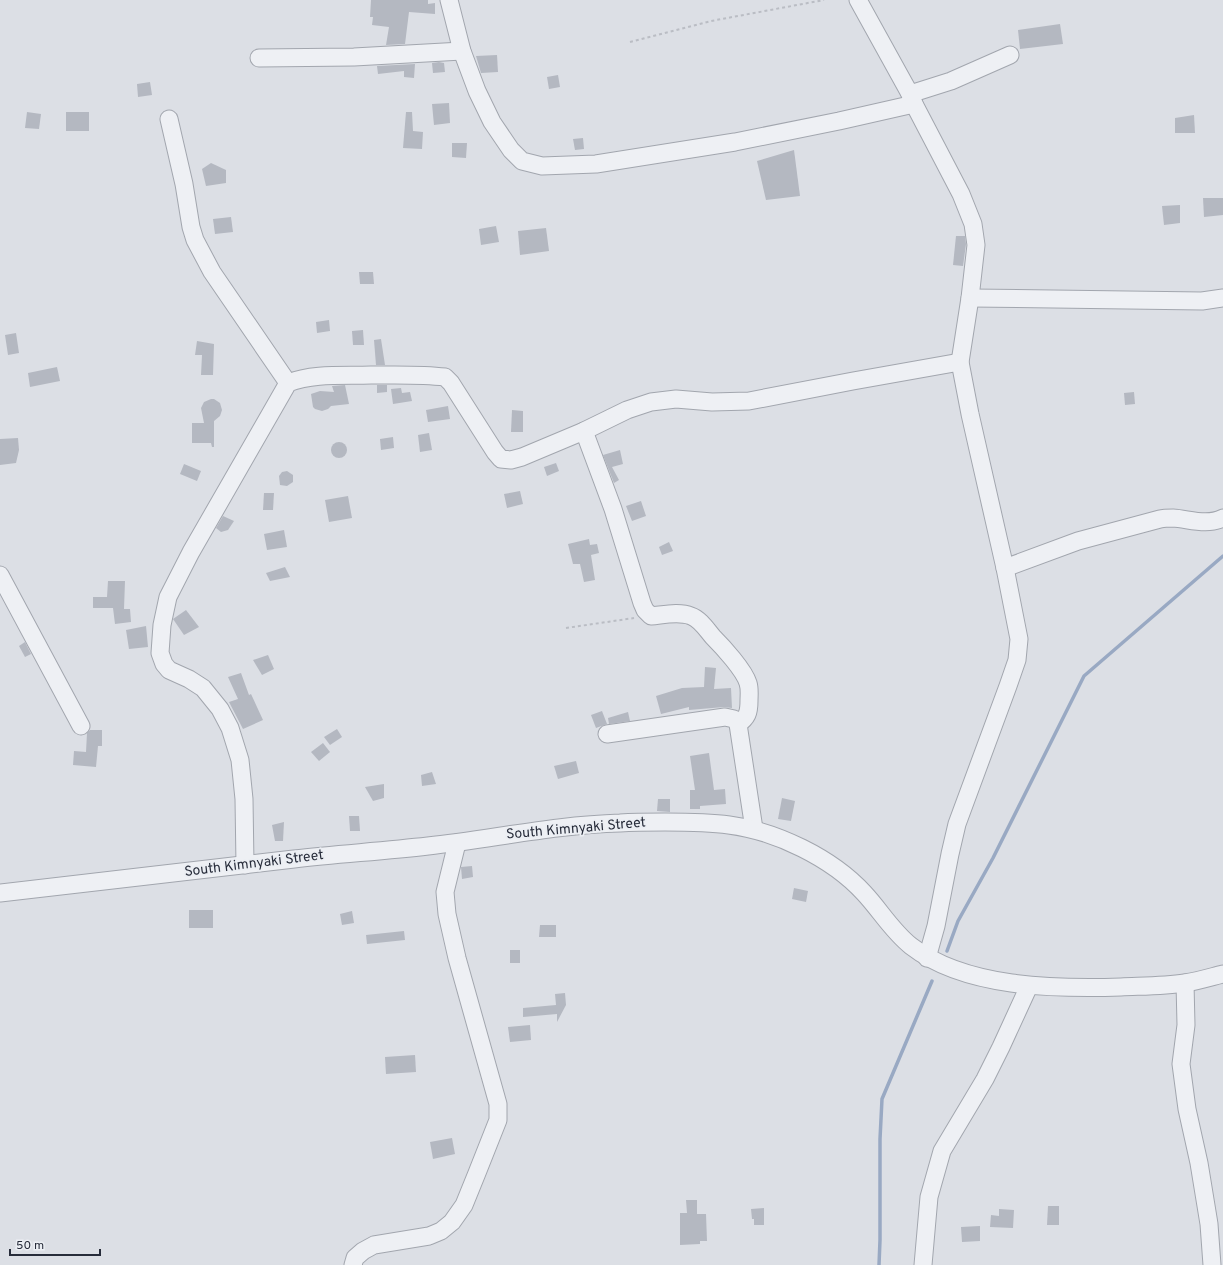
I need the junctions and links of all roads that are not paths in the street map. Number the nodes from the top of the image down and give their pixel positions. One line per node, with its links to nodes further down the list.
1 (450, 0): 3 (street)
2 (858, 0): 6 (street)
3 (462, 51): 5 (street); 6 (street)
4 (1010, 55): 6 (street)
5 (259, 58)
6 (912, 99): 8 (street)
7 (169, 119): 11 (street)
8 (970, 298): 9 (street); 10 (street)
9 (1223, 298)
10 (960, 362): 12 (street); 14 (street)
11 (288, 383): 12 (street); 21 (street)
12 (584, 431): 16 (street)
13 (1223, 518): 14 (street)
14 (1005, 568): 23 (street)
15 (0, 575): 17 (street)
16 (738, 724): 18 (street); 19 (street)
17 (81, 726)
18 (607, 734)
19 (754, 829): 20 (street, South Kimnyaki Street); 23 (street, South Kimnyaki Street)
20 (457, 843): 21 (street, South Kimnyaki Street); 27 (street)
21 (245, 865): 22 (street, South Kimnyaki Street)
22 (0, 893)
23 (927, 958): 26 (street, South Kimnyaki Street)
24 (1223, 974): 25 (street, South Kimnyaki Street)
25 (1185, 983): 26 (street, South Kimnyaki Street); 29 (street)
26 (1028, 986): 28 (street)
27 (353, 1265)
28 (923, 1265)
29 (1212, 1265)

